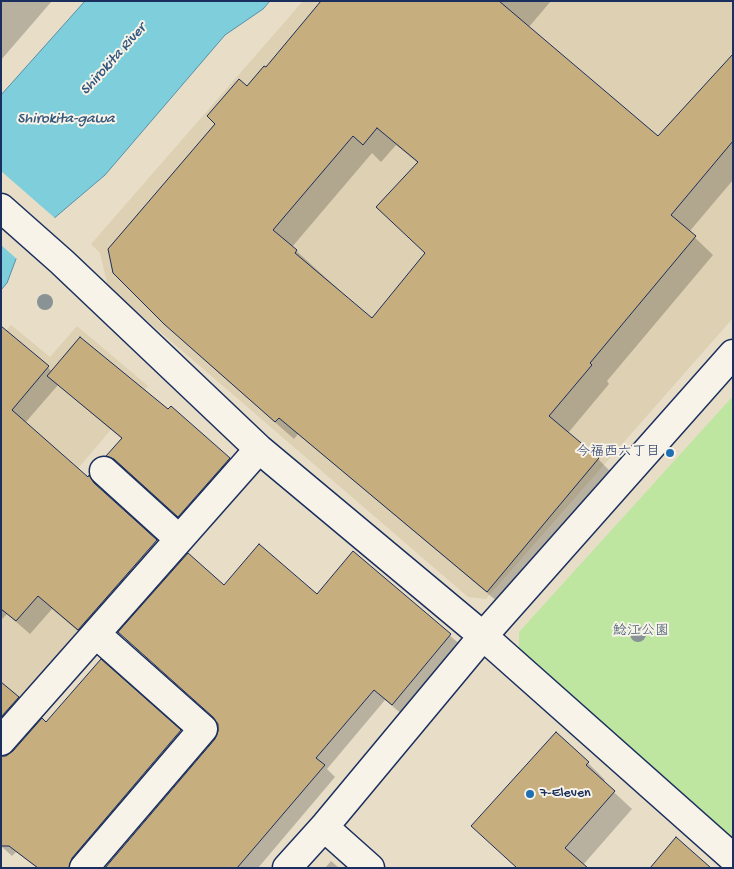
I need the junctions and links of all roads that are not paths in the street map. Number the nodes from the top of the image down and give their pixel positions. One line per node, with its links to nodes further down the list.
1 (1, 208): 3 (street)
2 (733, 354): 7 (street)
3 (260, 449): 5 (street); 7 (street)
4 (104, 471): 5 (street)
5 (178, 539): 6 (street)
6 (96, 634): 8 (street); 11 (street)
7 (483, 636): 9 (street); 10 (street)
8 (1, 742)
9 (324, 827): 12 (street); 13 (street)
10 (733, 858)
11 (84, 868)
12 (287, 868)
13 (370, 868)

